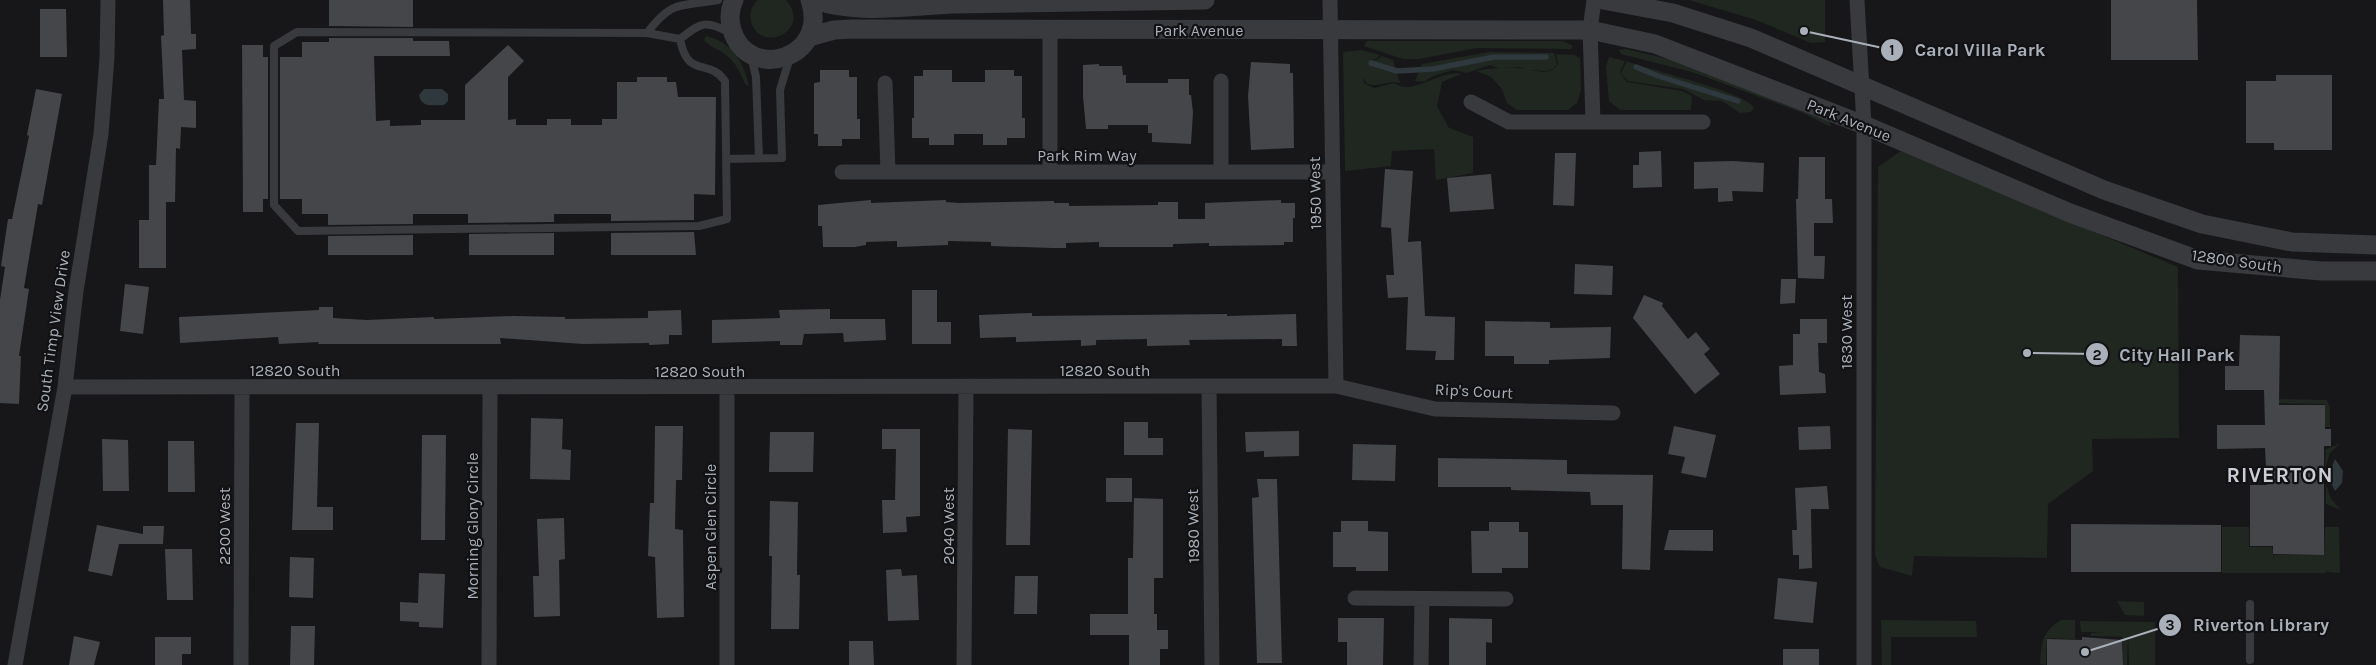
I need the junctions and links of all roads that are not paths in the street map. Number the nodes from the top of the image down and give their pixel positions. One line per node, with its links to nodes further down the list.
1 (108, 0): 38 (street, South Timp View Drive)
2 (718, 0): 14 (lane)
3 (734, 0): 15 (street)
4 (810, 0): 16 (street)
5 (815, 0): 6 (street, Park Avenue)
6 (1204, 0)
7 (1330, 0): 12 (street, 1950 West)
8 (1594, 0): 13 (street)
9 (1603, 0): 22 (street)
10 (1856, 0): 22 (street, 1830 West)
11 (1050, 30): 12 (street, Park Avenue); 16 (street, Park Avenue); 31 (street)
12 (1330, 30): 13 (street, Park Avenue); 33 (street, 1950 West)
13 (1590, 30): 24 (street); 26 (street, Park Avenue)
14 (647, 34): 17 (lane); 28 (lane)
15 (733, 35): 17 (lane); 18 (street)
16 (809, 37): 19 (street, Park Avenue)
17 (680, 39): 28 (lane)
18 (751, 54): 19 (street); 27 (lane)
19 (790, 55): 27 (lane)
20 (1221, 81): 32 (street)
21 (885, 83): 30 (street)
22 (1862, 85): 26 (street, 1830 West); 35 (street, 12800 South)
23 (1471, 102): 24 (street)
24 (1593, 121): 25 (street)
25 (1703, 122)
26 (1864, 125): 34 (street, Park Avenue); 57 (street, 1830 West)
27 (759, 158): 28 (lane)
28 (727, 159)
29 (842, 172): 30 (street, Park Rim Way)
30 (888, 172): 31 (street, Park Rim Way)
31 (1050, 172): 32 (street, Park Rim Way)
32 (1221, 172): 33 (street, Park Rim Way)
33 (1332, 172): 37 (street, 1950 West)
34 (2104, 225): 36 (street, 12800 South)
35 (2376, 245)
36 (2376, 271)
37 (1336, 386): 40 (street, 12820 South); 44 (street, Rip's Court)
38 (65, 387): 41 (street, 12820 South); 50 (street, South Timp View Drive)
39 (966, 387): 40 (street, 12820 South); 43 (street, 12820 South); 54 (street, 2040 West)
40 (1209, 387): 55 (street, 1980 West)
41 (242, 388): 42 (street, 12820 South); 51 (street, 2200 West)
42 (490, 388): 43 (street, 12820 South); 52 (street, Morning Glory Circle)
43 (727, 388): 53 (street, Aspen Glen Circle)
44 (1613, 413)
45 (1355, 598): 46 (street)
46 (1422, 599): 47 (street); 56 (street)
47 (1506, 599)
48 (2250, 604): 49 (lane)
49 (2250, 660)
50 (15, 665)
51 (241, 665)
52 (489, 665)
53 (727, 665)
54 (964, 665)
55 (1212, 665)
56 (1421, 665)
57 (1864, 665)

